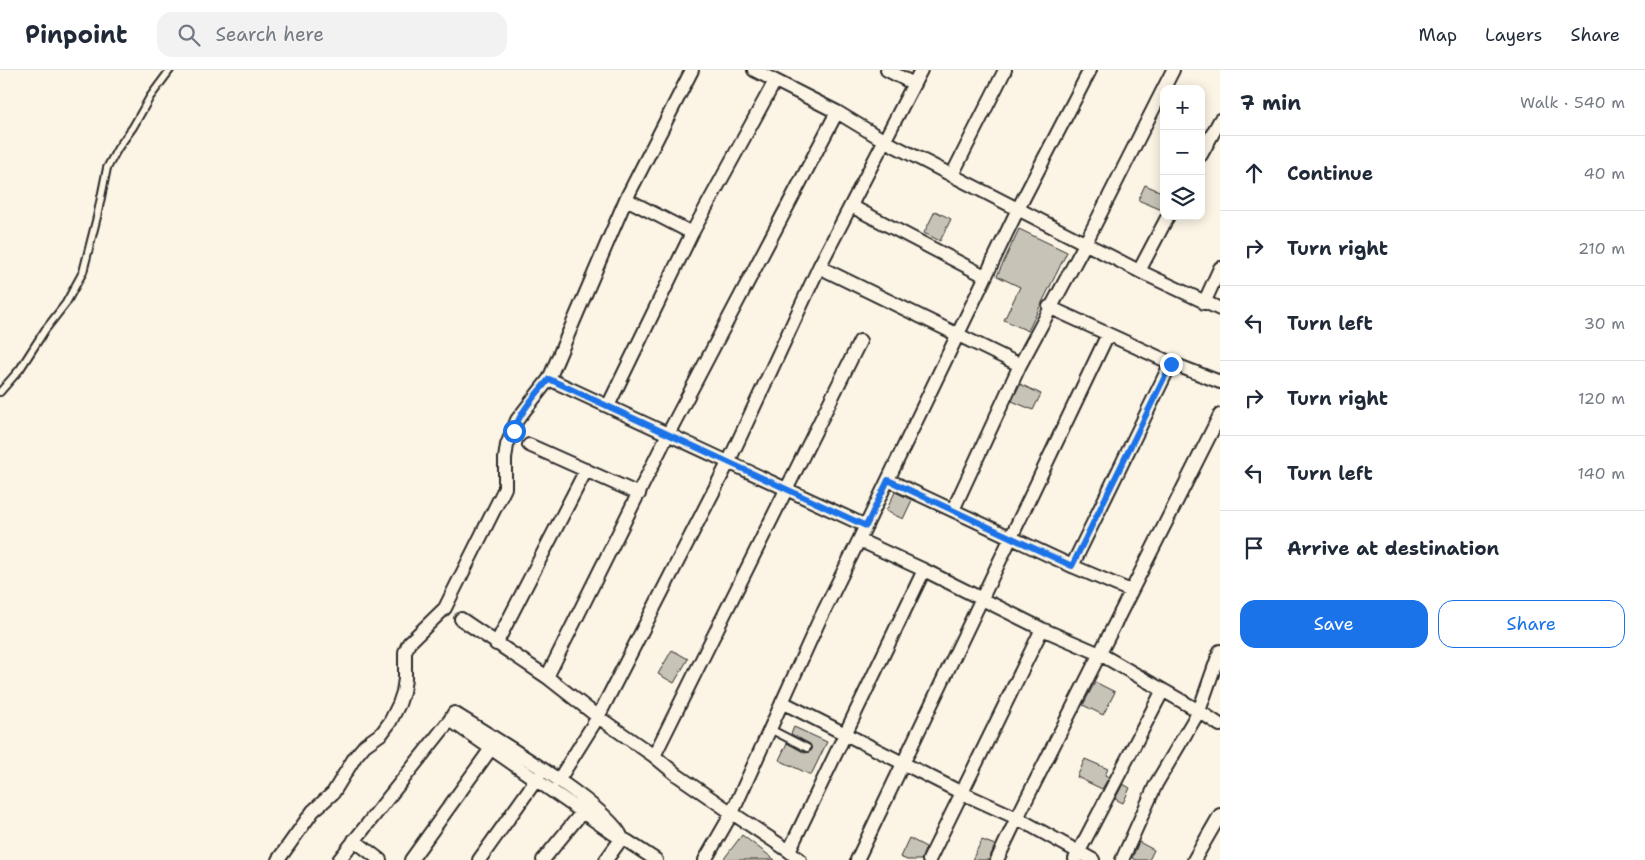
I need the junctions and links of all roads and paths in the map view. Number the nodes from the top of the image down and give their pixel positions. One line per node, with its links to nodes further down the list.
1 (170, 70): 36 (lane)
2 (692, 70): 16 (street)
3 (754, 70): 9 (street)
4 (887, 70): 10 (street)
5 (922, 70): 10 (street)
6 (1006, 70): 15 (street)
7 (1090, 70): 18 (street)
8 (1173, 70): 21 (street)
9 (775, 81): 11 (street); 20 (street)
10 (914, 84): 13 (street)
11 (837, 112): 13 (street); 39 (street)
12 (1220, 120): 14 (street)
13 (885, 140): 15 (street); 17 (street)
14 (1205, 148)
15 (952, 175): 18 (street)
16 (626, 199): 20 (street); 34 (street)
17 (851, 206): 22 (street); 25 (street)
18 (1018, 209): 21 (street); 25 (street)
19 (1166, 220): 24 (street)
20 (692, 232): 37 (street)
21 (1085, 244): 24 (street); 27 (street)
22 (819, 267): 30 (street); 41 (street)
23 (1220, 268): 26 (street)
24 (1139, 271): 26 (street)
25 (985, 276): 30 (street)
26 (1204, 302): 28 (street)
27 (1050, 307): 29 (street); 33 (street)
28 (1220, 309)
29 (1108, 334): 32 (street); 48 (street)
30 (957, 335): 33 (street); 43 (street)
31 (860, 341): 44 (street)
32 (1171, 364): 35 (street); 50 (street)
33 (1020, 366): 46 (street)
34 (549, 379): 37 (street); 82 (street)
35 (1220, 382)
36 (0, 392)
37 (608, 406): 39 (street)
38 (1220, 415): 52 (street)
39 (668, 434): 41 (street); 45 (street)
40 (529, 445): 42 (street)
41 (728, 463): 44 (street); 63 (street)
42 (586, 470): 45 (street); 56 (street)
43 (888, 480): 46 (street); 47 (street)
44 (787, 490): 47 (street); 69 (street)
45 (639, 494): 59 (street)
46 (953, 510): 48 (street)
47 (866, 526): 49 (street)
48 (1011, 537): 50 (street); 53 (street)
49 (860, 540): 51 (street); 61 (street)
50 (1072, 566): 52 (street)
51 (924, 570): 53 (street); 66 (street)
52 (1131, 591): 58 (street)
53 (982, 598): 55 (street); 70 (street)
54 (461, 619): 56 (street)
55 (1042, 629): 58 (street); 73 (street)
56 (496, 644): 59 (street)
57 (1220, 651): 62 (street)
58 (1100, 654): 60 (street); 77 (street)
59 (547, 676): 63 (street)
60 (1164, 690): 62 (street); 81 (street)
61 (782, 702): 65 (street); 66 (street)
62 (1199, 711): 64 (street); 96 (street)
63 (598, 717): 69 (street); 72 (street)
64 (1220, 725)
65 (770, 729): 68 (lane); 75 (street)
66 (845, 734): 70 (street); 80 (street)
67 (494, 744): 71 (street); 79 (street); 85 (street)
68 (807, 748)
69 (654, 756): 75 (street)
70 (904, 764): 73 (street); 92 (street)
71 (540, 775): 72 (street); 74 (street); 86 (street)
72 (558, 781): 74 (street)
73 (962, 793): 77 (street); 93 (street)
74 (587, 808): 78 (street); 87 (street)
75 (732, 813): 80 (street); 90 (street)
76 (1220, 815): 97 (street)
77 (1017, 818): 81 (street); 94 (street)
78 (622, 838): 88 (street); 89 (street)
79 (354, 840): 83 (street); 84 (street)
80 (789, 851): 91 (street)
81 (1076, 856): 95 (street)
82 (278, 860)
83 (339, 860)
84 (380, 860)
85 (411, 860)
86 (479, 860)
87 (543, 860)
88 (606, 860)
89 (656, 860)
90 (705, 860)
91 (800, 860)
92 (858, 860)
93 (930, 860)
94 (998, 860)
95 (1093, 860)
96 (1122, 860)
97 (1194, 860)

